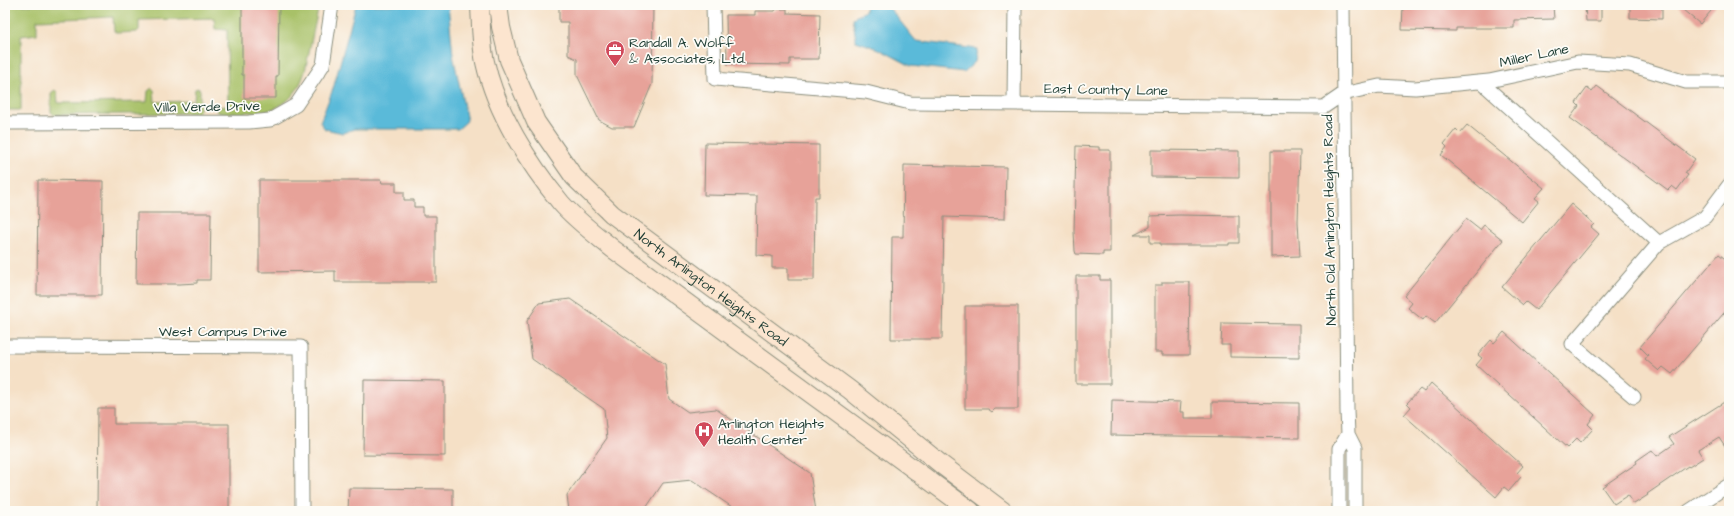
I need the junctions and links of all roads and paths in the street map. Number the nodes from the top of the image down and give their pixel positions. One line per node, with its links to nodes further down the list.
1 (332, 5): 11 (street, Villa Verde Drive)
2 (480, 5): 19 (main road, North Arlington Heights Road)
3 (498, 5): 20 (main road, North Arlington Heights Road)
4 (713, 5): 10 (street, East Country Lane)
5 (1014, 5): 10 (street)
6 (1343, 5): 9 (street, North Old Arlington Heights Road)
7 (1481, 82): 8 (street, Miller Lane); 9 (street, Miller Lane); 13 (street)
8 (1729, 82)
9 (1343, 94): 10 (street, East Country Lane); 16 (street, North Old Arlington Heights Road)
10 (1014, 104)
11 (5, 123)
12 (1729, 185): 13 (street)
13 (1659, 243): 15 (street)
14 (5, 346): 18 (street, West Campus Drive)
15 (1634, 397)
16 (1348, 434): 21 (street, North Old Arlington Heights Road); 22 (street, North Old Arlington Heights Road)
17 (1729, 485): 23 (street)
18 (302, 511)
19 (971, 511)
20 (1003, 511)
21 (1339, 511)
22 (1355, 511)
23 (1689, 511)

